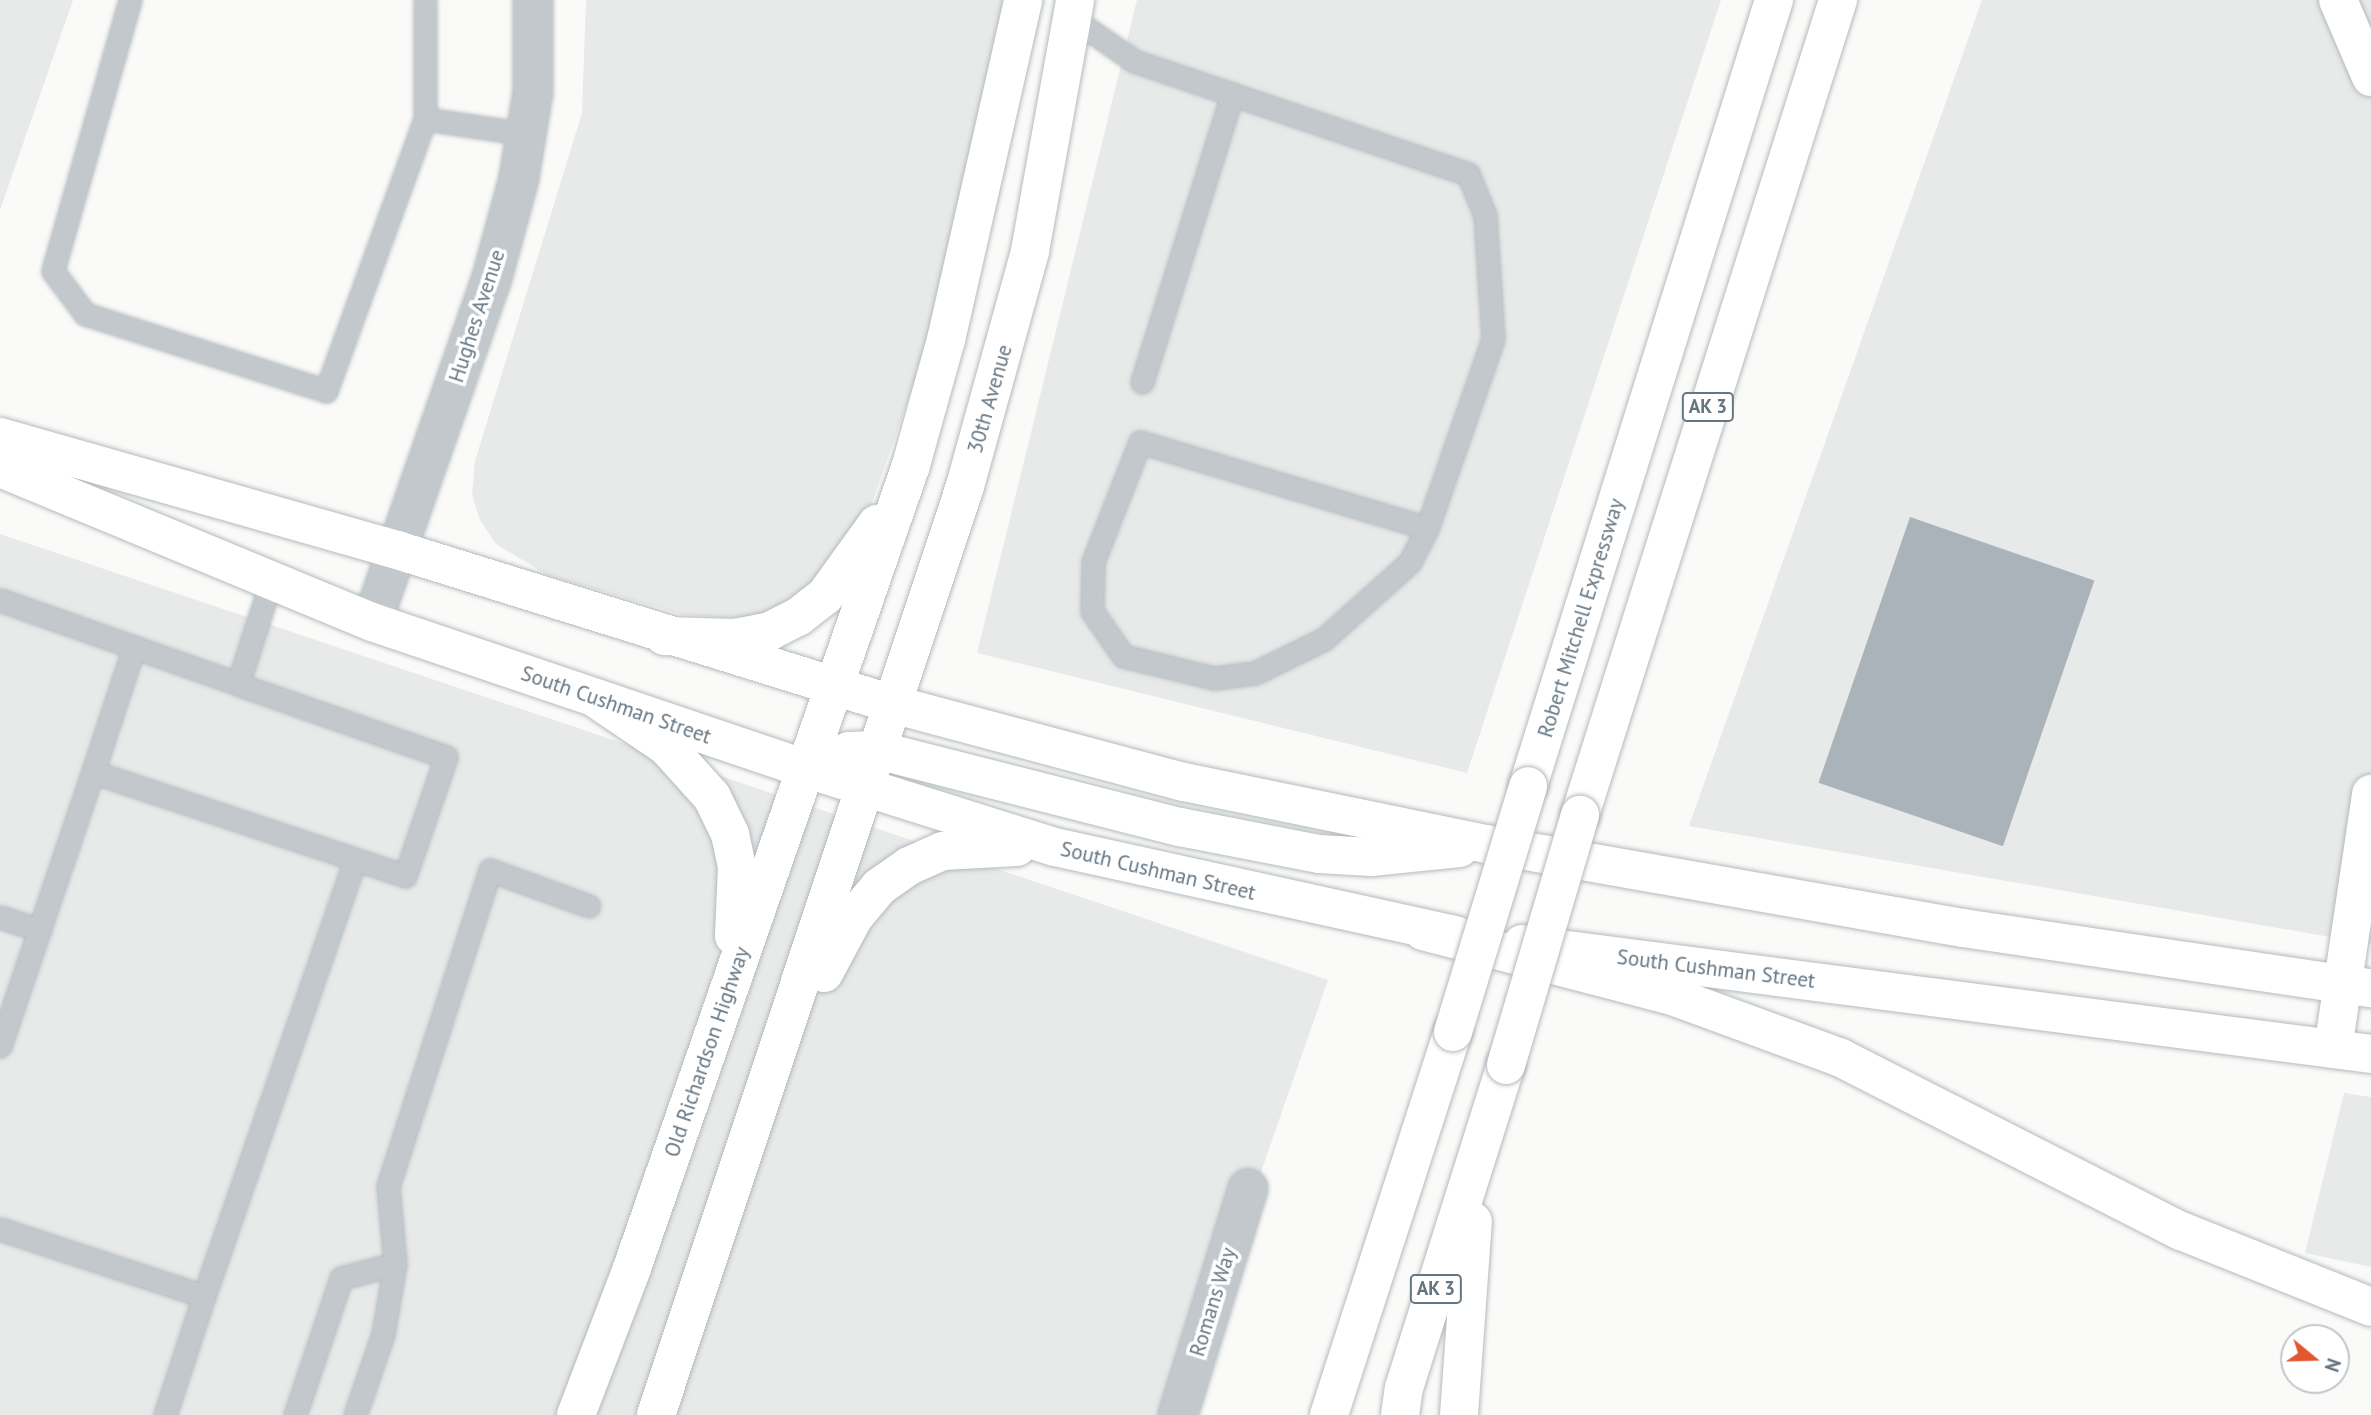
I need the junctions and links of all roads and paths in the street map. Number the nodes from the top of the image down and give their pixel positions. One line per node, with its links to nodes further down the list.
1 (130, 0): 11 (lane)
2 (425, 0): 11 (lane)
3 (533, 0): 12 (street, Hughes Avenue)
4 (1023, 0): 16 (main road)
5 (1774, 0): 49 (main road, Robert Mitchell Expressway / AK 3, bridge)
6 (1838, 0): 46 (main road, AK 3, bridge)
7 (2337, 0): 9 (main road)
8 (1074, 9): 10 (lane); 27 (main road, 30th Avenue)
9 (2371, 76)
10 (1232, 94): 13 (lane); 17 (lane)
11 (425, 119): 12 (lane)
12 (526, 134): 18 (street, Hughes Avenue)
13 (1142, 382)
14 (0, 437): 18 (main road)
15 (0, 468): 19 (main road, South Cushman Street)
16 (908, 472): 22 (main road); 25 (main road)
17 (1427, 528): 17 (lane)
18 (397, 550): 21 (street, Hughes Avenue); 22 (main road)
19 (271, 581): 21 (main road, South Cushman Street); 24 (lane)
20 (0, 600): 23 (lane)
21 (372, 622): 26 (main road, South Cushman Street)
22 (664, 636): 25 (main road)
23 (134, 647): 24 (lane); 30 (lane)
24 (238, 684): 35 (lane)
25 (837, 688): 27 (main road); 29 (main road, Old Richardson Highway)
26 (595, 698): 29 (main road, South Cushman Street); 40 (main road)
27 (892, 704): 28 (main road, 30th Avenue); 33 (main road)
28 (877, 750): 29 (main road); 31 (main road, 30th Avenue); 33 (main road)
29 (807, 769): 31 (main road, South Cushman Street); 40 (main road, Old Richardson Highway)
30 (93, 772): 35 (lane); 38 (lane)
31 (865, 788): 34 (main road, South Cushman Street); 45 (main road)
32 (2371, 794): 41 (main road)
33 (1486, 844): 41 (main road)
34 (1055, 847): 39 (main road, South Cushman Street); 45 (main road)
35 (355, 859): 51 (lane)
36 (589, 906): 50 (lane)
37 (0, 917): 38 (lane)
38 (40, 930): 42 (lane)
39 (1423, 931): 43 (main road, South Cushman Street); 52 (main road)
40 (729, 986): 56 (main road, Old Richardson Highway)
41 (2357, 986): 43 (main road)
42 (0, 1046)
43 (2333, 1049): 44 (main road, South Cushman Street)
44 (2371, 1054)
45 (769, 1085): 57 (main road)
46 (1477, 1164): 61 (main road, AK 3); 62 (main road)
47 (1248, 1189): 58 (street, Romans Way)
48 (0, 1229): 51 (lane)
49 (1386, 1236): 59 (main road, AK 3); 60 (main road)
50 (395, 1265): 54 (lane); 55 (lane)
51 (204, 1296): 53 (lane)
52 (2371, 1307)
53 (165, 1415)
54 (295, 1415)
55 (355, 1415)
56 (576, 1415)
57 (656, 1415)
58 (1178, 1415)
59 (1329, 1415)
60 (1358, 1415)
61 (1400, 1415)
62 (1460, 1415)

